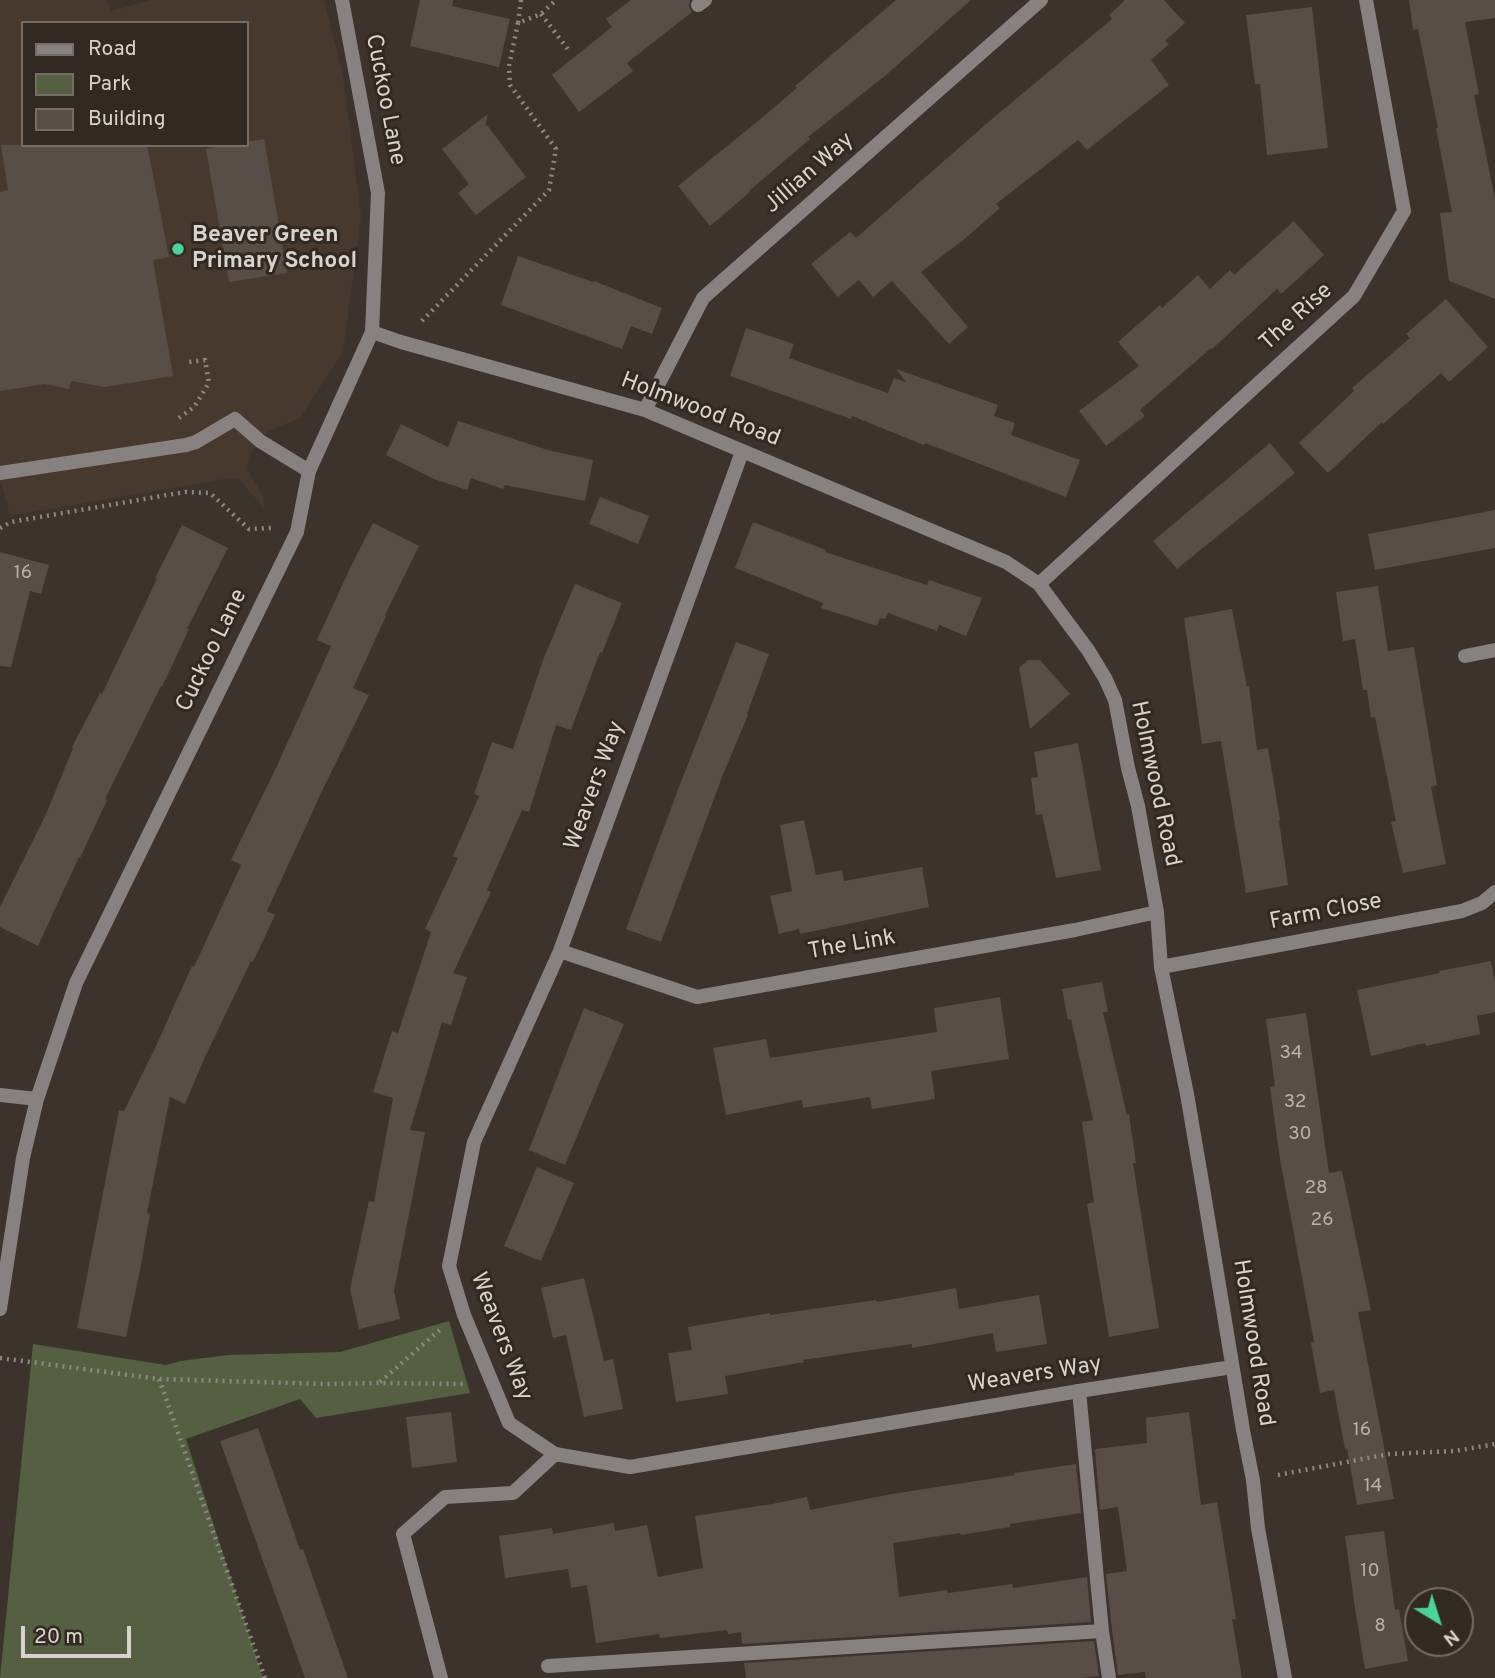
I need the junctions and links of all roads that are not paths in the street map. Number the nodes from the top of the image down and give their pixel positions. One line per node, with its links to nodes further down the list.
1 (342, 0): 4 (street, Cuckoo Lane)
2 (1041, 0): 5 (street, Jillian Way)
3 (1366, 0): 9 (street, The Rise)
4 (372, 331): 5 (street, Holmwood Road); 7 (street, Cuckoo Lane)
5 (645, 410): 6 (street, Holmwood Road)
6 (742, 452): 9 (street, Holmwood Road); 14 (street, Weavers Way)
7 (309, 471): 8 (street); 17 (street, Cuckoo Lane)
8 (0, 473)
9 (1039, 584): 13 (street, Holmwood Road)
10 (1495, 650): 11 (street)
11 (1465, 656)
12 (1495, 892): 15 (street, Farm Close)
13 (1157, 912): 14 (street, The Link); 15 (street, Holmwood Road)
14 (560, 951): 21 (street, Weavers Way)
15 (1161, 967): 19 (street, Holmwood Road)
16 (0, 1095): 17 (street)
17 (37, 1099): 18 (street, Cuckoo Lane)
18 (0, 1309)
19 (1233, 1367): 20 (street, Weavers Way); 26 (street, Holmwood Road)
20 (1079, 1391): 21 (street, Weavers Way); 22 (street)
21 (555, 1454): 24 (street)
22 (1102, 1631): 23 (street); 25 (street)
23 (548, 1666)
24 (441, 1678)
25 (1109, 1678)
26 (1284, 1678)

